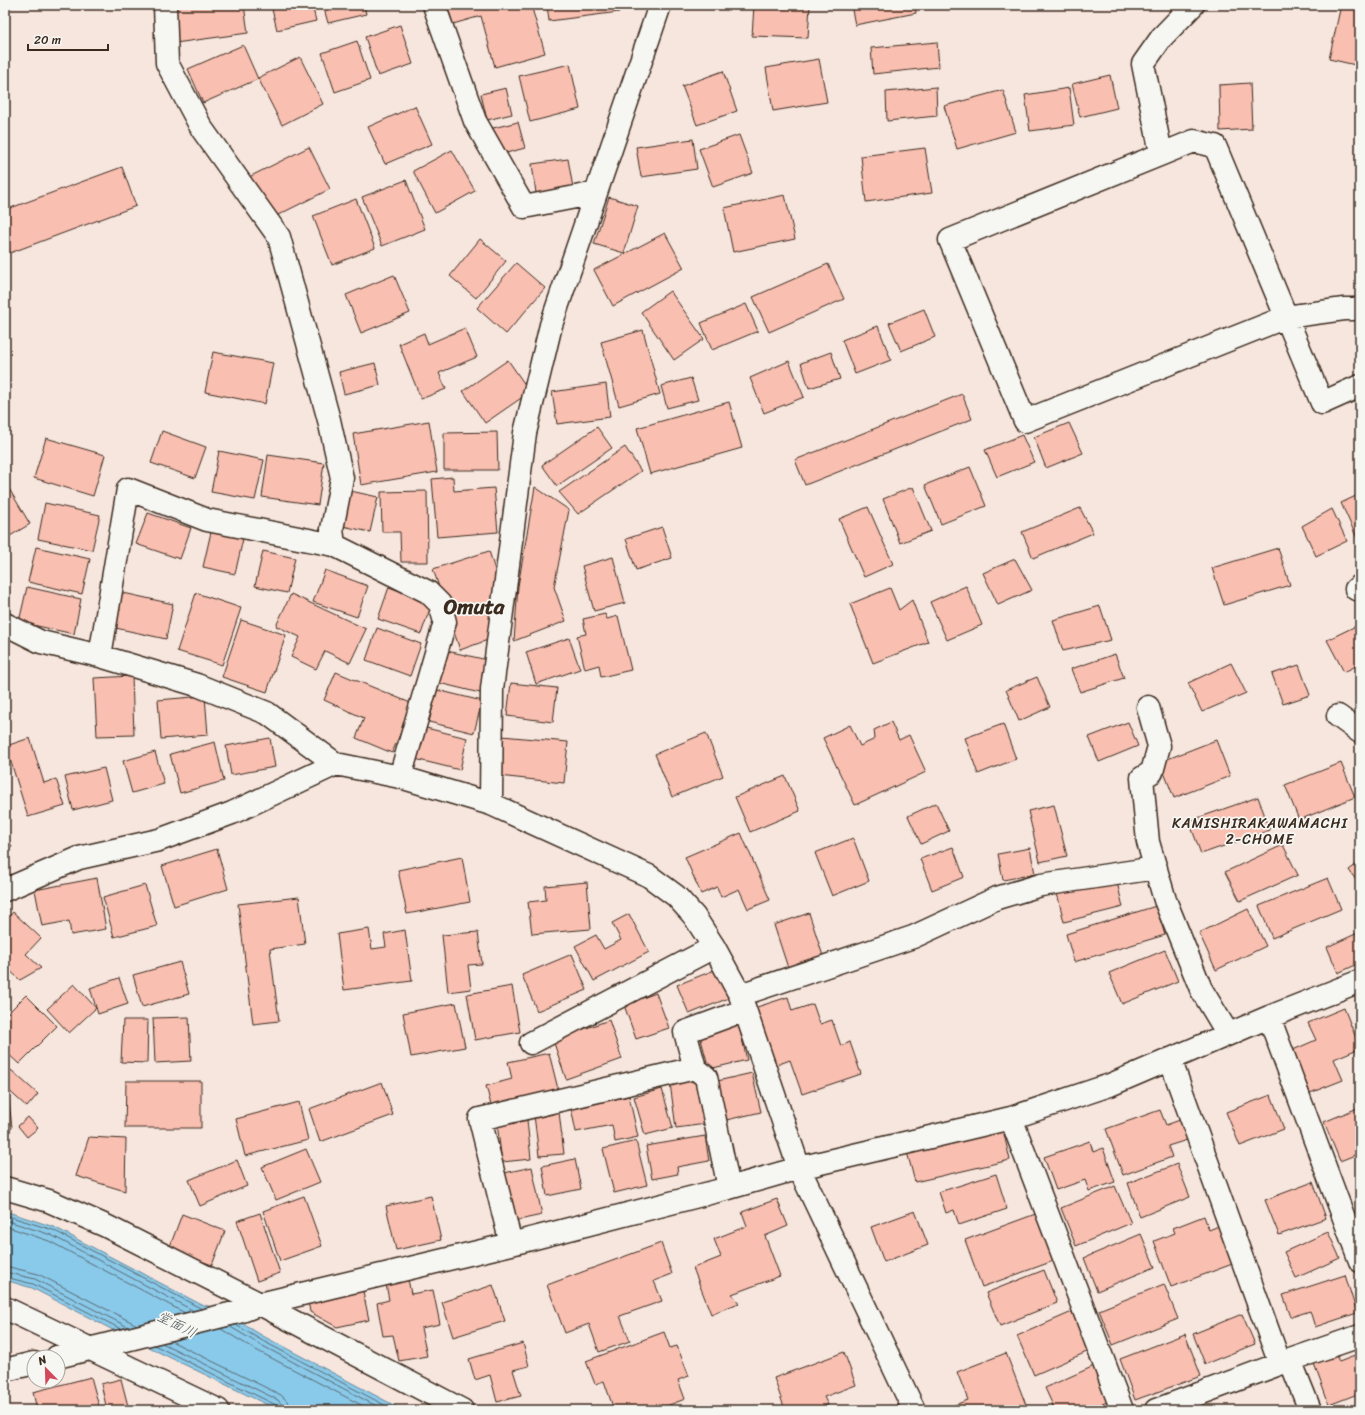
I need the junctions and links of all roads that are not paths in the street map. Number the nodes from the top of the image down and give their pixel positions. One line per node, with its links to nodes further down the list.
1 (165, 5): 10 (street)
2 (434, 5): 6 (street)
3 (660, 5): 6 (street)
4 (1193, 5): 5 (street)
5 (1161, 153): 8 (street); 8 (street)
6 (596, 193): 18 (street)
7 (1360, 309): 8 (street)
8 (1286, 317): 9 (street)
9 (1360, 386)
10 (334, 545): 12 (street); 17 (street)
11 (5, 624): 12 (street)
12 (100, 656): 16 (street)
13 (1148, 707): 19 (street)
14 (1338, 716): 15 (street)
15 (1360, 732)
16 (336, 764): 17 (street); 20 (street)
17 (400, 777): 18 (street)
18 (491, 804): 21 (street)
19 (1156, 868): 23 (street); 25 (street)
20 (5, 890)
21 (714, 948): 23 (street); 26 (street)
22 (1360, 981): 24 (street)
23 (742, 1003): 28 (street); 30 (street)
24 (1268, 1017): 25 (street); 34 (street)
25 (1228, 1034): 27 (street)
26 (531, 1043)
27 (1170, 1059): 29 (street); 40 (street)
28 (695, 1068): 32 (street); 33 (street)
29 (1011, 1118): 30 (street); 46 (street)
30 (799, 1168): 32 (street); 45 (street)
31 (5, 1188): 36 (street)
32 (729, 1188): 33 (street)
33 (511, 1244): 36 (street)
34 (1360, 1261)
35 (5, 1308): 38 (street)
36 (251, 1308): 38 (street); 44 (street)
37 (1360, 1336): 40 (street)
38 (99, 1346): 39 (street); 43 (street)
39 (66, 1355)
40 (1285, 1362): 47 (street); 48 (street)
41 (26, 1365): 42 (street)
42 (5, 1370)
43 (218, 1410)
44 (462, 1410)
45 (914, 1410)
46 (1122, 1410)
47 (1156, 1410)
48 (1310, 1410)

